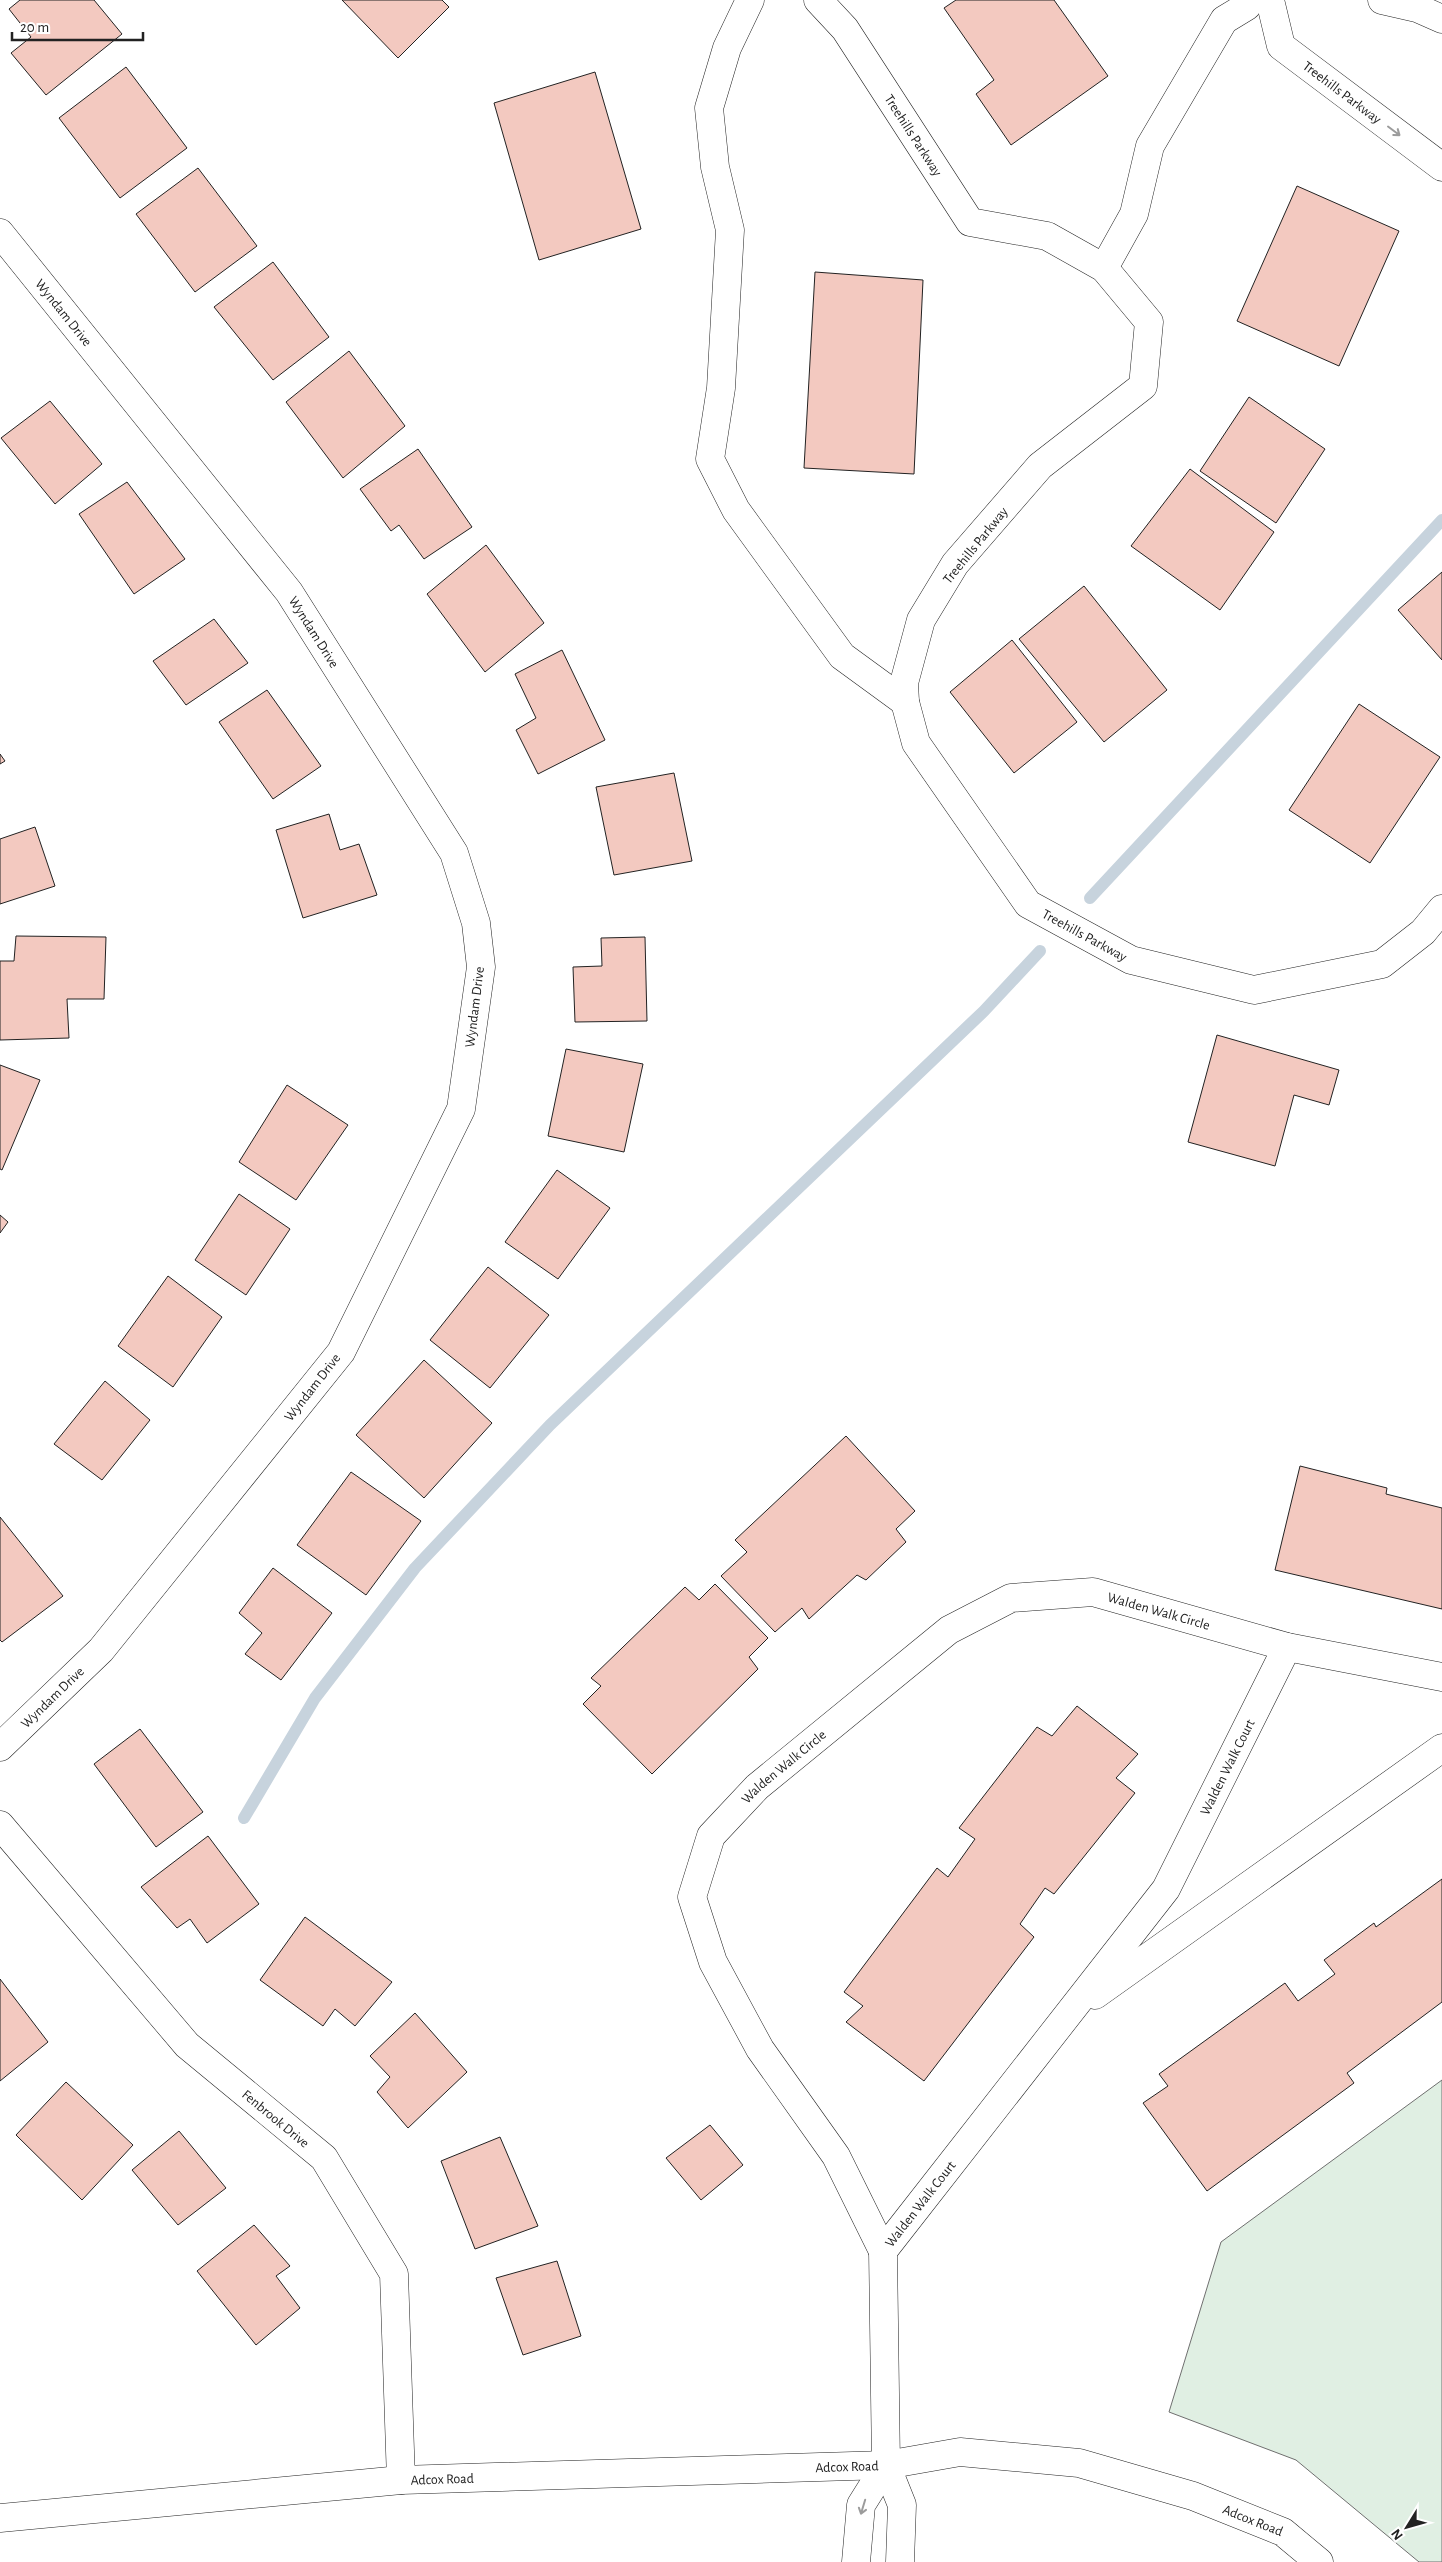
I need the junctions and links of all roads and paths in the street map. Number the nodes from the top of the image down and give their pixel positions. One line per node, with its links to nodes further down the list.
1 (750, 0): 10 (street)
2 (818, 0): 9 (street, Treehills Parkway)
3 (1250, 0): 9 (street)
4 (1270, 0): 7 (street, Treehills Parkway, one-way to 7)
5 (1382, 0): 6 (street)
6 (1442, 19)
7 (1442, 167)
8 (0, 233): 14 (street, Wyndam Drive)
9 (1104, 268): 10 (street, Treehills Parkway)
10 (905, 702): 11 (street, Treehills Parkway)
11 (1442, 910)
12 (1287, 1647): 13 (street); 17 (street, Walden Walk Court); 18 (street, Walden Walk Circle)
13 (1442, 1677)
14 (0, 1747)
15 (1442, 1748): 17 (street, Walden Walk Court)
16 (0, 1825): 20 (street, Fenbrook Drive)
17 (1070, 2013): 18 (street, Walden Walk Court)
18 (883, 2250): 19 (street, Walden Walk Court)
19 (886, 2465): 20 (street, Adcox Road); 22 (street, Adcox Road, one-way to 22); 23 (street, Adcox Road); 24 (street, Adcox Road)
20 (401, 2480): 21 (street, Adcox Road)
21 (0, 2518)
22 (856, 2562)
23 (900, 2562)
24 (1319, 2562)

